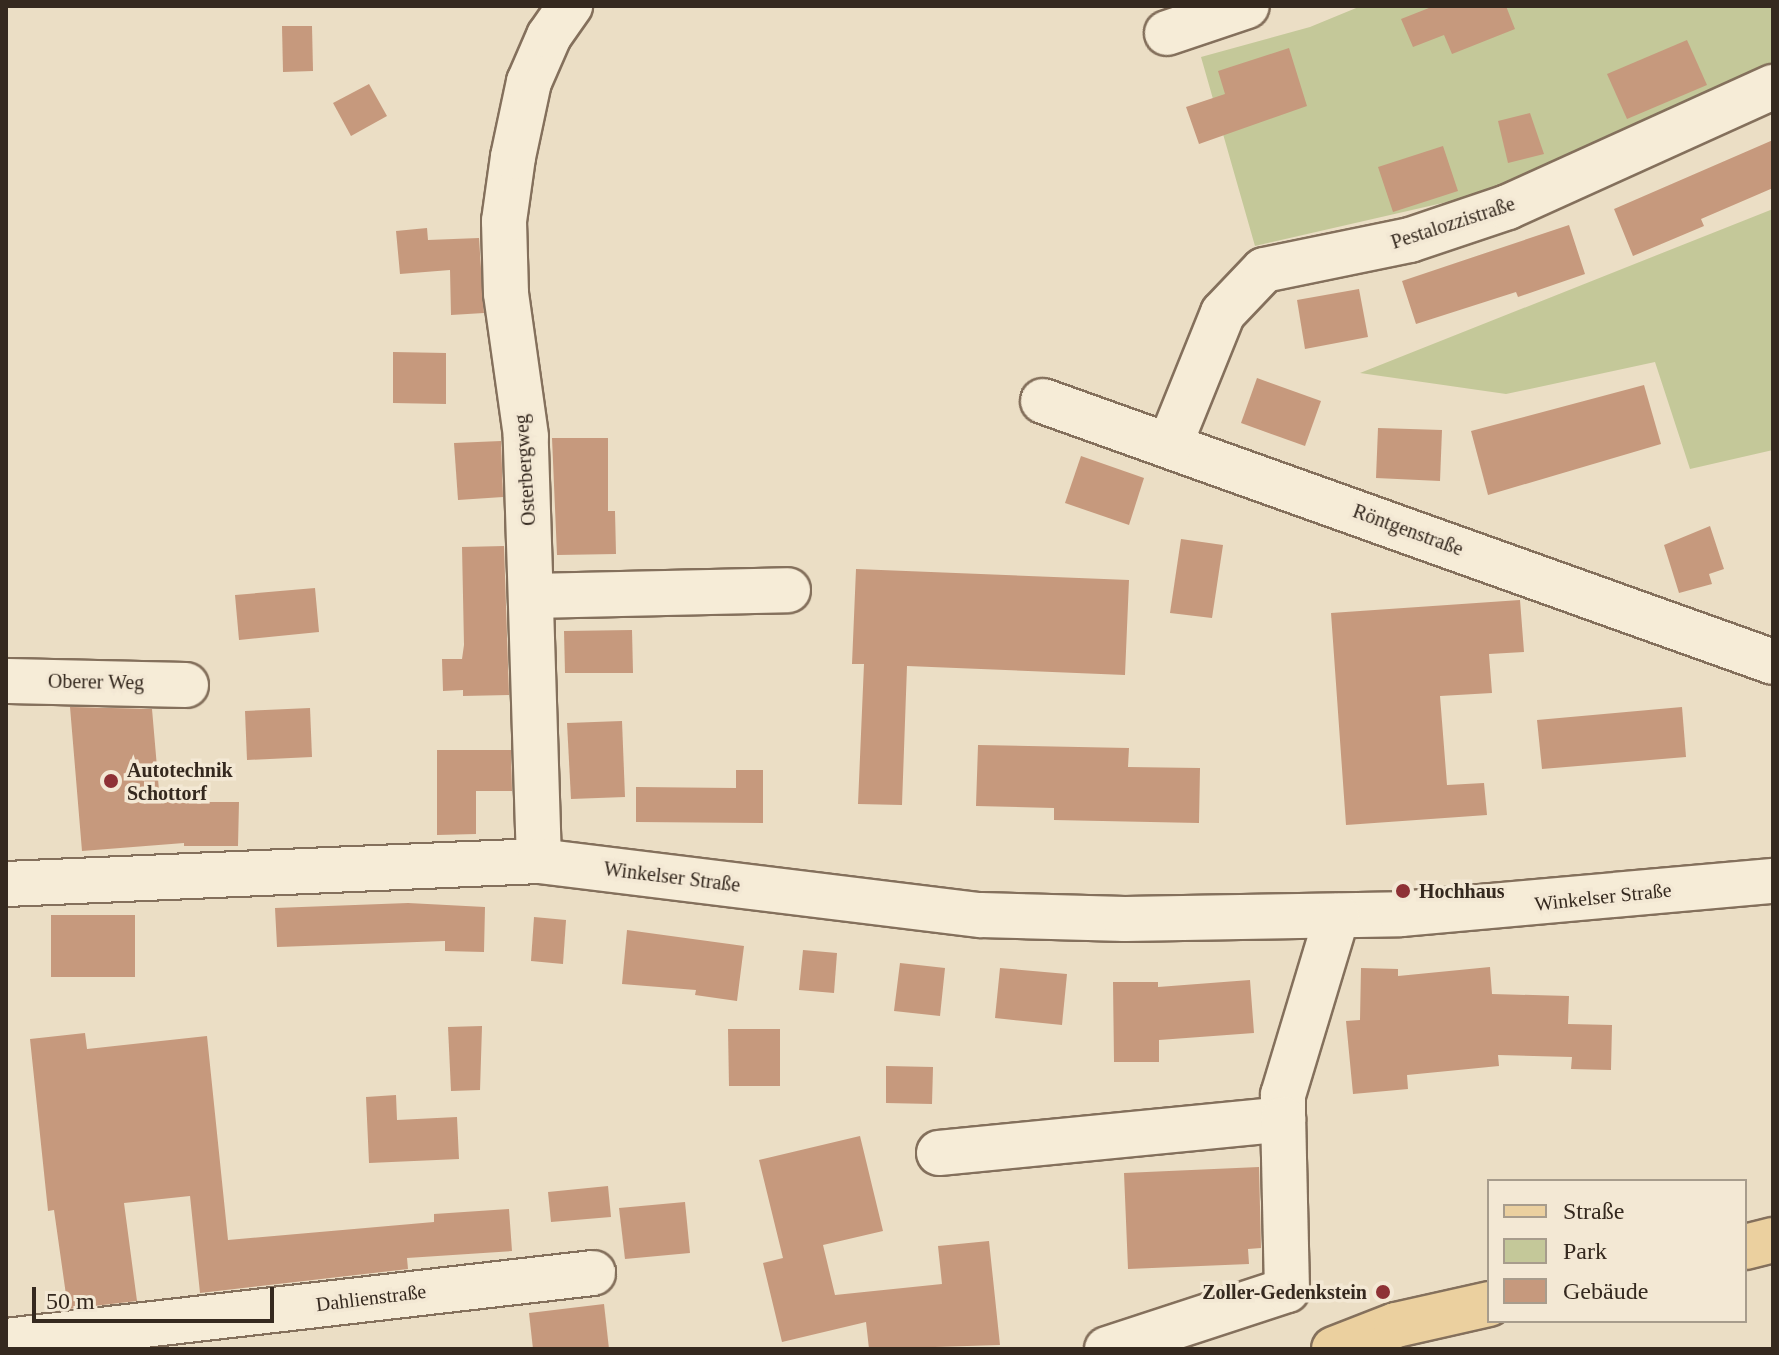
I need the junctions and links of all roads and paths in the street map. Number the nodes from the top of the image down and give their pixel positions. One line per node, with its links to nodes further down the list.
1 (570, 6): 8 (street, Osterbergweg)
2 (1247, 6): 3 (street)
3 (1167, 33)
4 (1773, 87): 6 (street, Pestalozzistraße)
5 (1043, 401): 6 (street, Röntgenstraße)
6 (1170, 444): 9 (street, Röntgenstraße)
7 (788, 590): 8 (street)
8 (532, 596): 12 (street, Osterbergweg)
9 (1773, 662)
10 (6, 681): 11 (street, Oberer Weg)
11 (186, 685)
12 (539, 861): 14 (street, Winkelser Straße); 15 (street, Winkelser Straße)
13 (1773, 881): 15 (street, Winkelser Straße)
14 (6, 884)
15 (1337, 916): 16 (street)
16 (1283, 1119): 17 (street); 23 (street)
17 (939, 1153)
18 (1773, 1240): 19 (main road)
19 (1747, 1246)
20 (593, 1273): 22 (street, Dahlienstraße)
21 (1487, 1304): 24 (main road)
22 (28, 1342)
23 (1107, 1349)
24 (1334, 1349)

